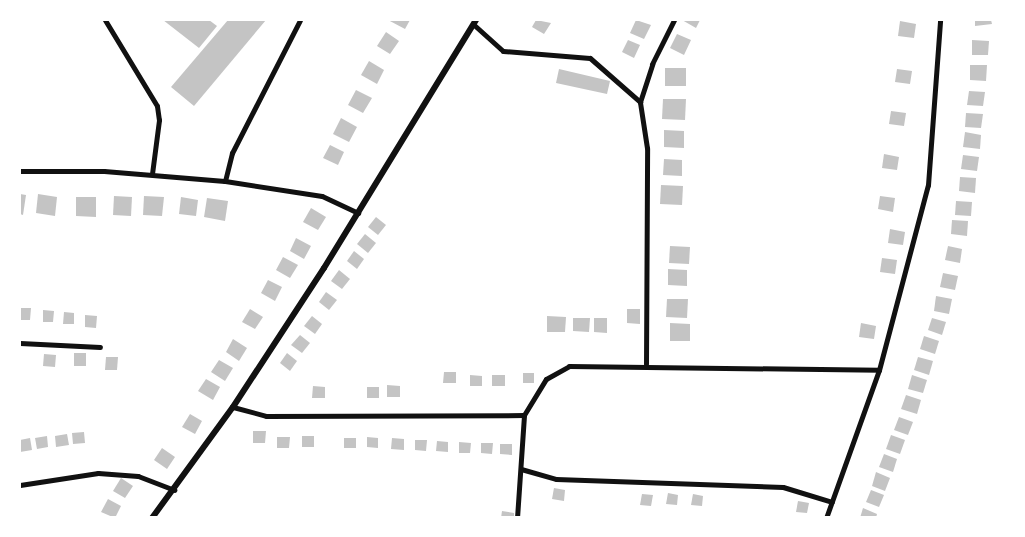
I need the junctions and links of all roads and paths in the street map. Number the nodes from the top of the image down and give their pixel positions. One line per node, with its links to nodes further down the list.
1 (105, 20): 8 (street)
2 (300, 20): 9 (street)
3 (674, 20): 6 (street)
4 (940, 20): 14 (street)
5 (475, 22): 6 (street); 10 (street)
6 (640, 102): 13 (street)
7 (20, 171): 8 (street)
8 (152, 174): 9 (street)
9 (225, 181): 10 (street)
10 (358, 213): 15 (street)
11 (20, 344): 12 (street)
12 (100, 346)
13 (646, 364): 14 (street); 16 (street)
14 (879, 370): 20 (street)
15 (233, 407): 16 (street); 19 (street)
16 (524, 415): 17 (street)
17 (521, 469): 20 (street); 22 (street)
18 (20, 484): 19 (street)
19 (174, 490): 21 (street)
20 (832, 502): 23 (street)
21 (152, 518)
22 (517, 518)
23 (826, 518)

